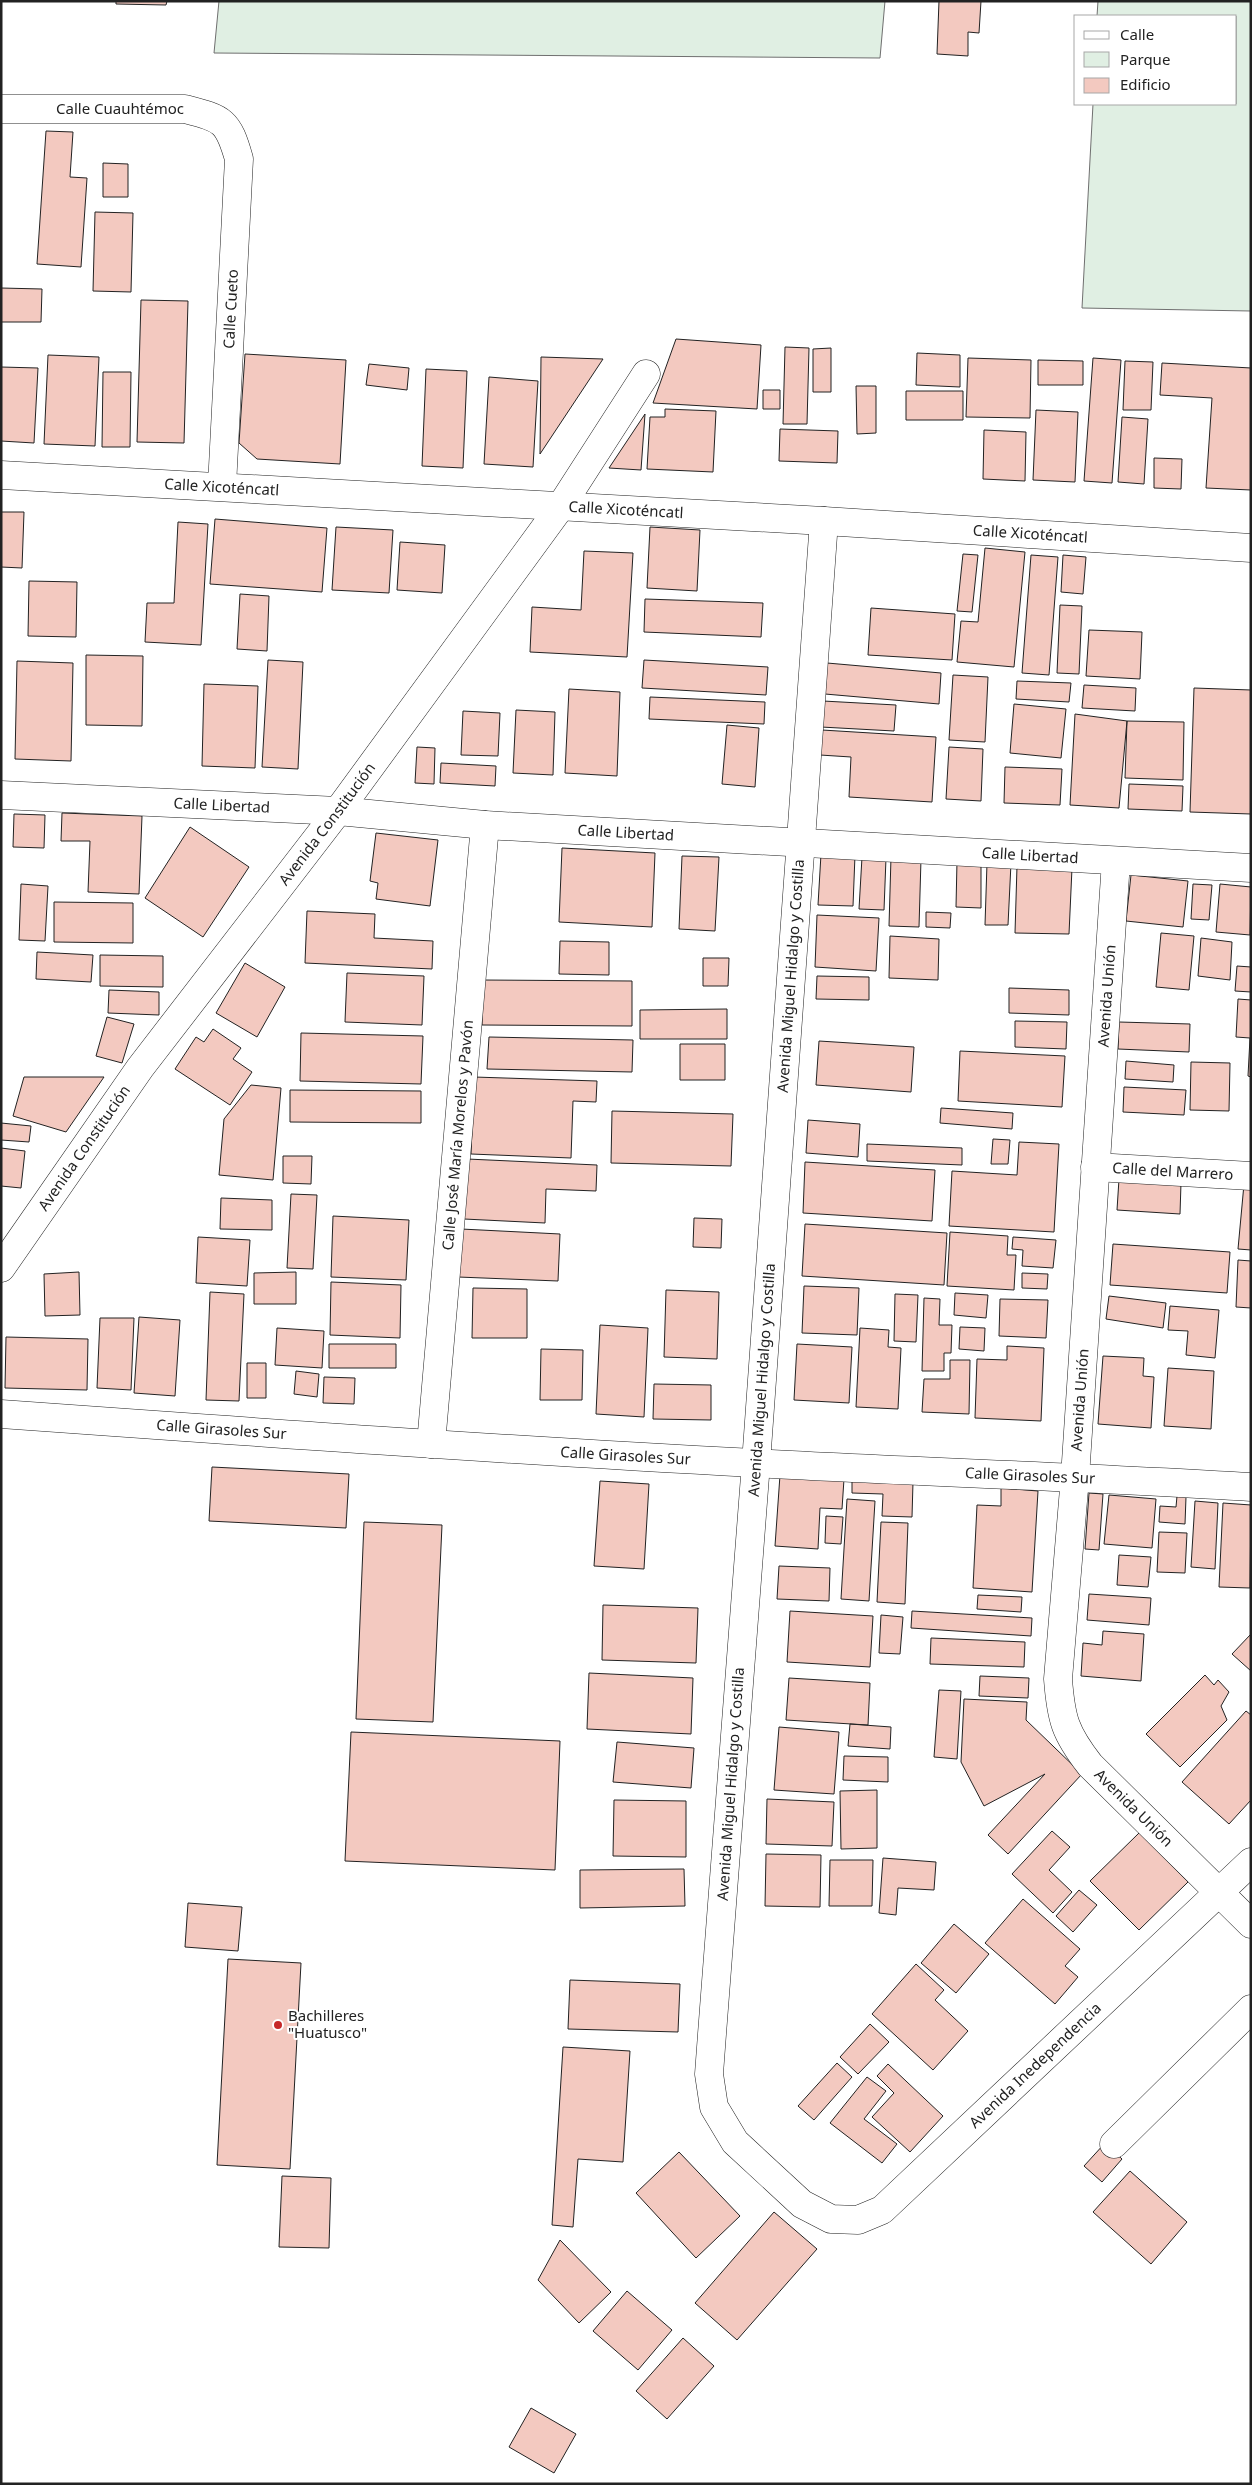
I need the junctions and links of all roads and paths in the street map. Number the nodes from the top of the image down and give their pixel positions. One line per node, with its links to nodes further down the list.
1 (1, 109): 2 (street, Calle Cuauhtémoc)
2 (232, 132): 5 (street, Calle Cueto)
3 (646, 374): 6 (street, Avenida Constitución)
4 (1, 475): 5 (street, Calle Xicoténcatl)
5 (222, 486): 6 (street, Calle Xicoténcatl)
6 (561, 506): 7 (street, Calle Xicoténcatl); 10 (street, Avenida Constitución)
7 (824, 520): 8 (street, Calle Xicoténcatl); 12 (street, Avenida Miguel Hidalgo y Costilla)
8 (1251, 548)
9 (1, 794): 10 (street, Calle Libertad)
10 (338, 811): 11 (street, Calle Libertad); 17 (street, Avenida Constitución)
11 (485, 825): 12 (street, Calle Libertad); 19 (street, Calle José María Morelos y Pavón)
12 (801, 841): 13 (street, Calle Libertad); 20 (street, Avenida Miguel Hidalgo y Costilla)
13 (1116, 861): 14 (street, Calle Libertad); 15 (street, Avenida Unión)
14 (1251, 868)
15 (1095, 1167): 16 (street, Calle del Marrero); 21 (street, Avenida Unión)
16 (1251, 1176)
17 (1, 1268)
18 (1, 1414): 19 (street, Calle Girasoles Sur)
19 (431, 1444): 20 (street, Calle Girasoles Sur)
20 (756, 1464): 21 (street, Calle Girasoles Sur); 28 (street, Avenida Miguel Hidalgo y Costilla)
21 (1075, 1477): 22 (street, Calle Girasoles Sur); 24 (street, Avenida Unión)
22 (1251, 1487)
23 (1251, 1862): 24 (street, Avenida Inedependencia)
24 (1219, 1894): 25 (street, Avenida Unión); 28 (street, Avenida Inedependencia)
25 (1251, 1924)
26 (1251, 2008): 27 (street)
27 (1114, 2144)
28 (802, 2204)

